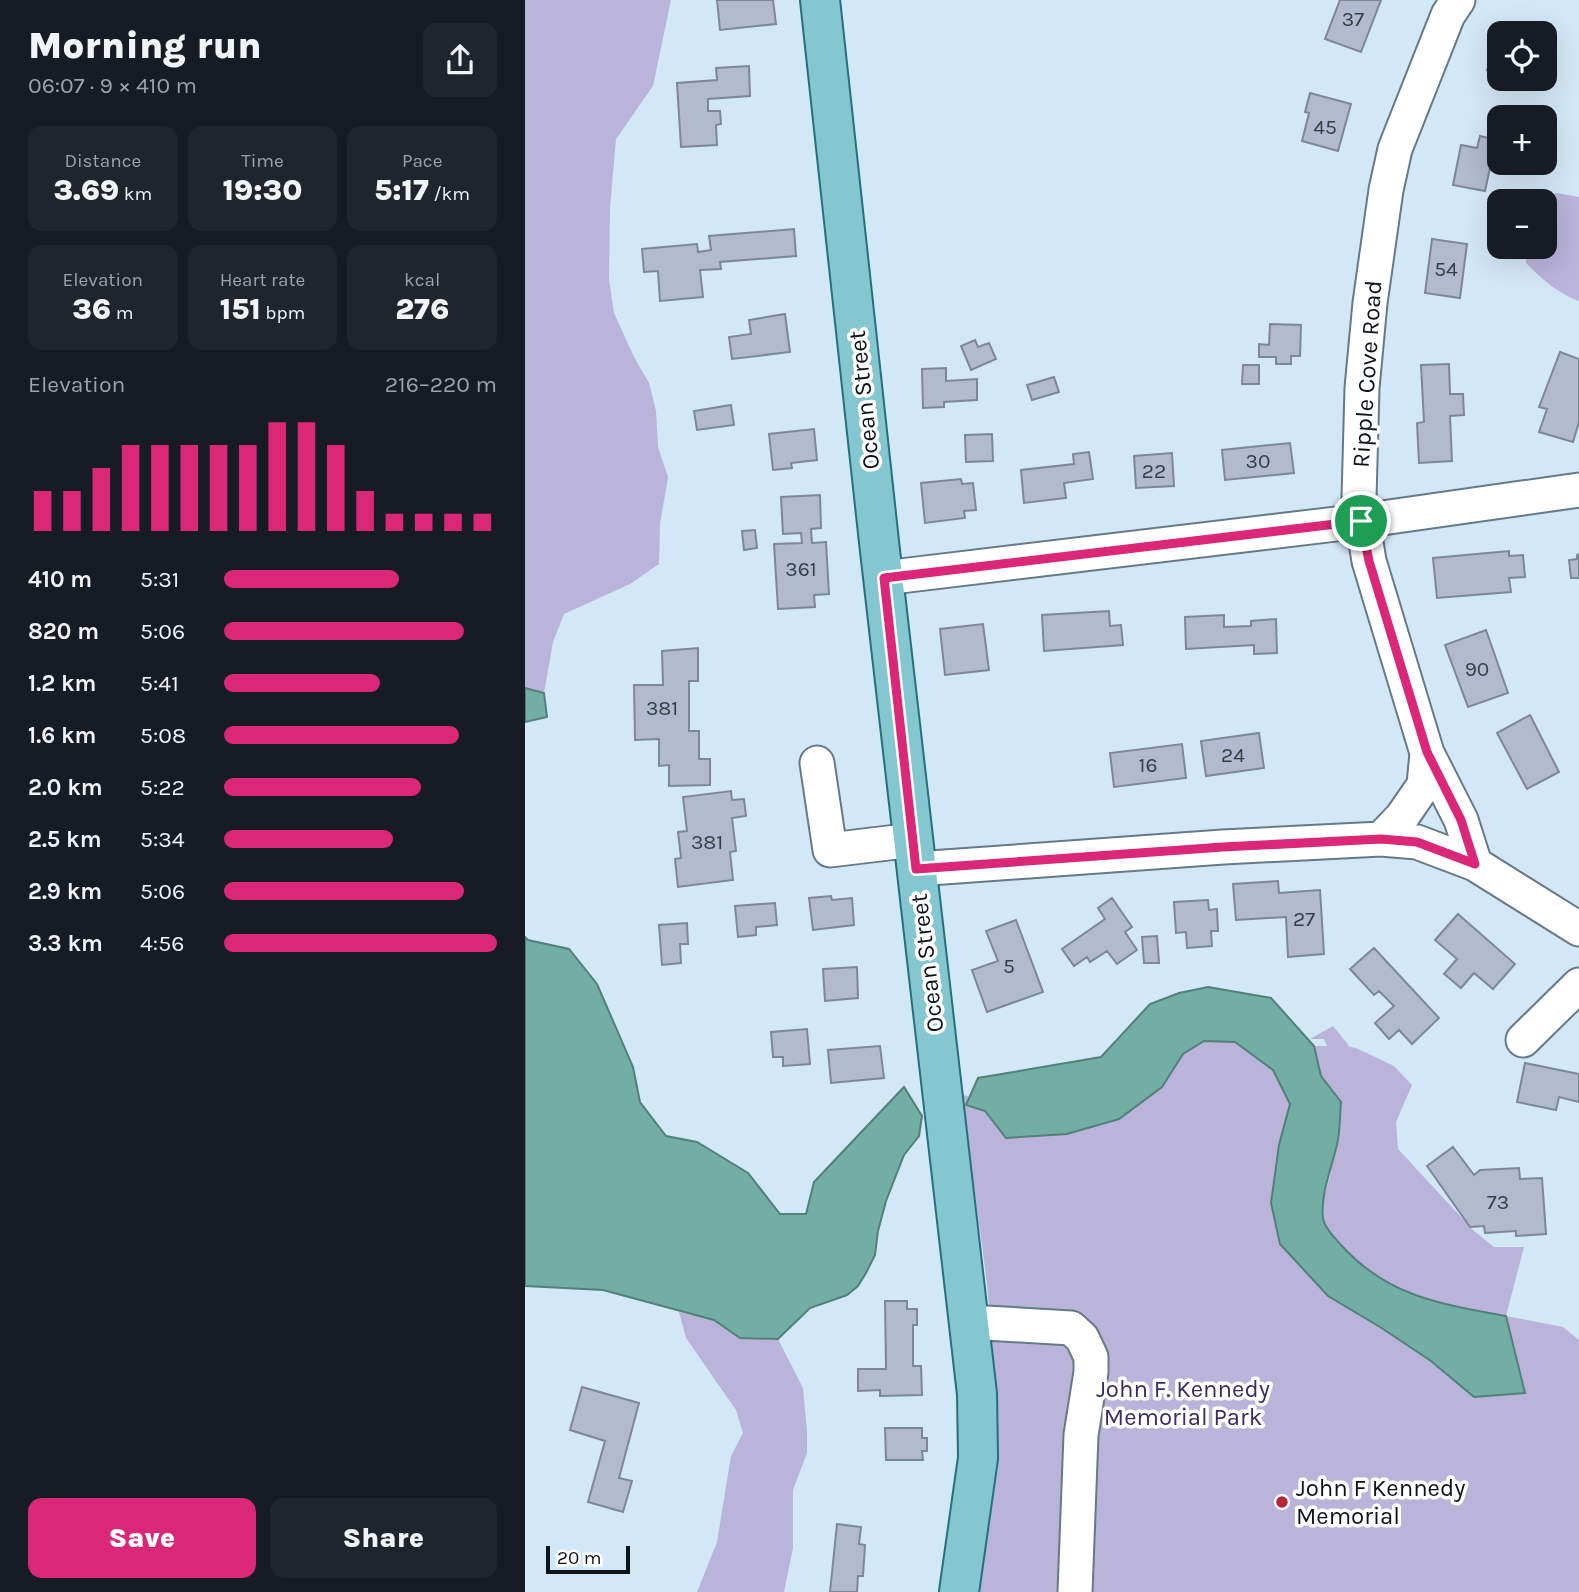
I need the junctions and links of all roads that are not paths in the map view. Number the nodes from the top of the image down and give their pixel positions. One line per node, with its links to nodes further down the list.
1 (820, 0): 5 (main road, Ocean Street)
2 (1458, 0): 4 (street, Ripple Cove Road)
3 (1579, 490): 4 (street)
4 (1361, 521): 5 (street); 6 (street, Ripple Cove Road)
5 (884, 578): 9 (main road, Ocean Street)
6 (1427, 752): 8 (street, Ripple Cove Road); 10 (street, Ripple Cove Road)
7 (817, 763): 9 (street)
8 (1381, 839): 9 (street); 10 (street)
9 (915, 855): 14 (main road, Ocean Street)
10 (1475, 864): 11 (street)
11 (1579, 929)
12 (1579, 985): 13 (street)
13 (1523, 1040)
14 (969, 1322): 15 (main road, Ocean Street); 16 (street)
15 (959, 1592)
16 (1075, 1592)

